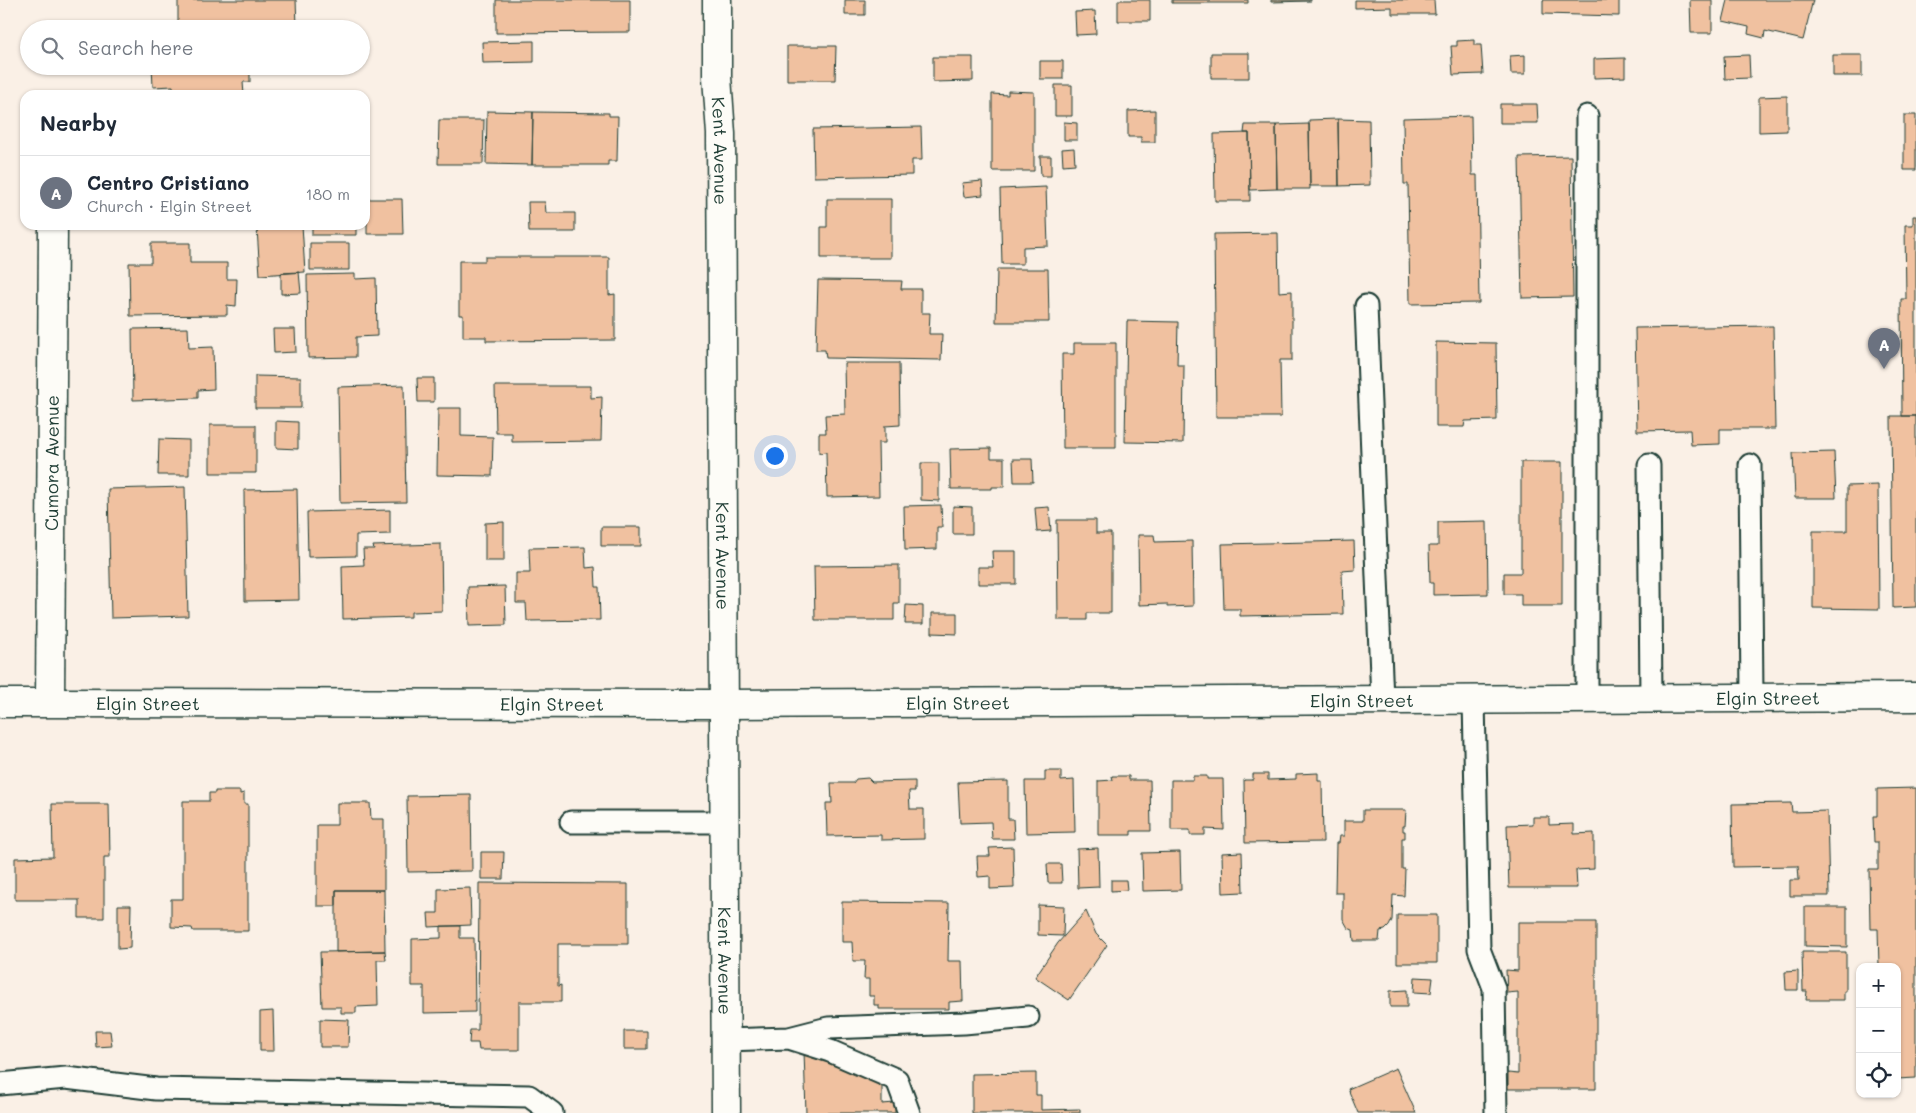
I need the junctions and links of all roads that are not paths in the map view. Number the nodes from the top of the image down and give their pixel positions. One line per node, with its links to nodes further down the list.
1 (717, 0): 15 (street, Kent Avenue)
2 (1587, 116): 9 (lane)
3 (52, 230): 13 (street, Cumora Avenue)
4 (1366, 306): 12 (lane)
5 (1649, 465): 10 (lane)
6 (1750, 465): 7 (lane)
7 (1752, 697): 8 (street, Elgin Street); 10 (street, Elgin Street)
8 (1916, 697)
9 (1587, 698): 10 (street, Elgin Street); 11 (street, Elgin Street)
10 (1651, 698)
11 (1474, 699): 12 (street, Elgin Street); 25 (lane)
12 (1382, 700): 15 (street, Elgin Street)
13 (50, 702): 14 (street, Elgin Street); 15 (street, Elgin Street)
14 (0, 703)
15 (724, 704): 17 (street, Kent Avenue)
16 (571, 822): 17 (lane)
17 (724, 822): 20 (street, Kent Avenue)
18 (1028, 1017): 19 (lane)
19 (789, 1038): 20 (lane); 24 (lane)
20 (726, 1040): 23 (street, Kent Avenue)
21 (0, 1084): 22 (lane)
22 (552, 1113)
23 (726, 1113)
24 (909, 1113)
25 (1496, 1113)

